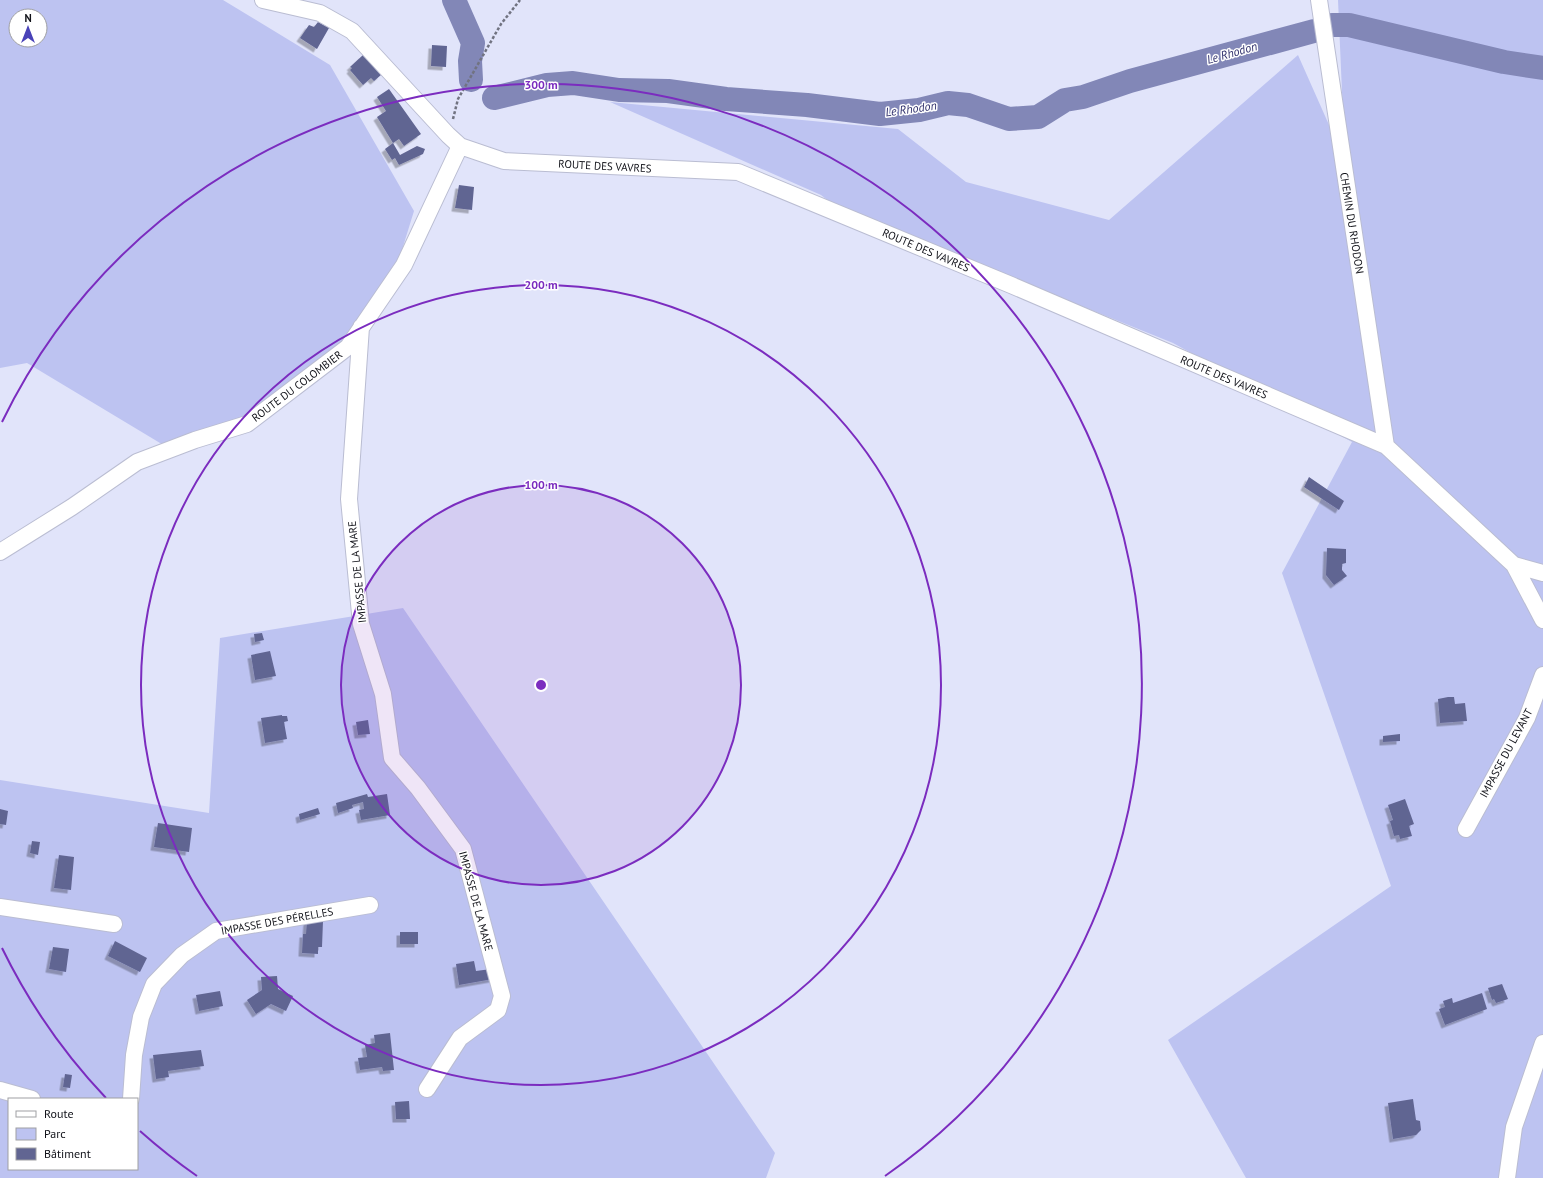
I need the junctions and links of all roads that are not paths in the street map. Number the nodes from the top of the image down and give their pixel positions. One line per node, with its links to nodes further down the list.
1 (263, 0): 3 (street, ROUTE DES VAVRES)
2 (1319, 0): 5 (street, CHEMIN DU RHODON)
3 (454, 140): 4 (street, ROUTE DU COLOMBIER); 5 (street, ROUTE DES VAVRES)
4 (361, 327): 6 (street, ROUTE DU COLOMBIER); 16 (street, IMPASSE DE LA MARE)
5 (1386, 446): 7 (street, ROUTE DES VAVRES)
6 (0, 552)
7 (1514, 565): 8 (street); 9 (street, ROUTE DES VAVRES)
8 (1543, 573)
9 (1543, 620)
10 (1543, 676): 11 (street, IMPASSE DU LEVANT)
11 (1466, 830)
12 (370, 905): 19 (street, IMPASSE DES PÉRELLES)
13 (0, 907): 14 (street)
14 (114, 924)
15 (1543, 1043): 20 (street)
16 (427, 1089)
17 (0, 1090): 18 (street)
18 (28, 1098)
19 (131, 1098)
20 (1507, 1178)

